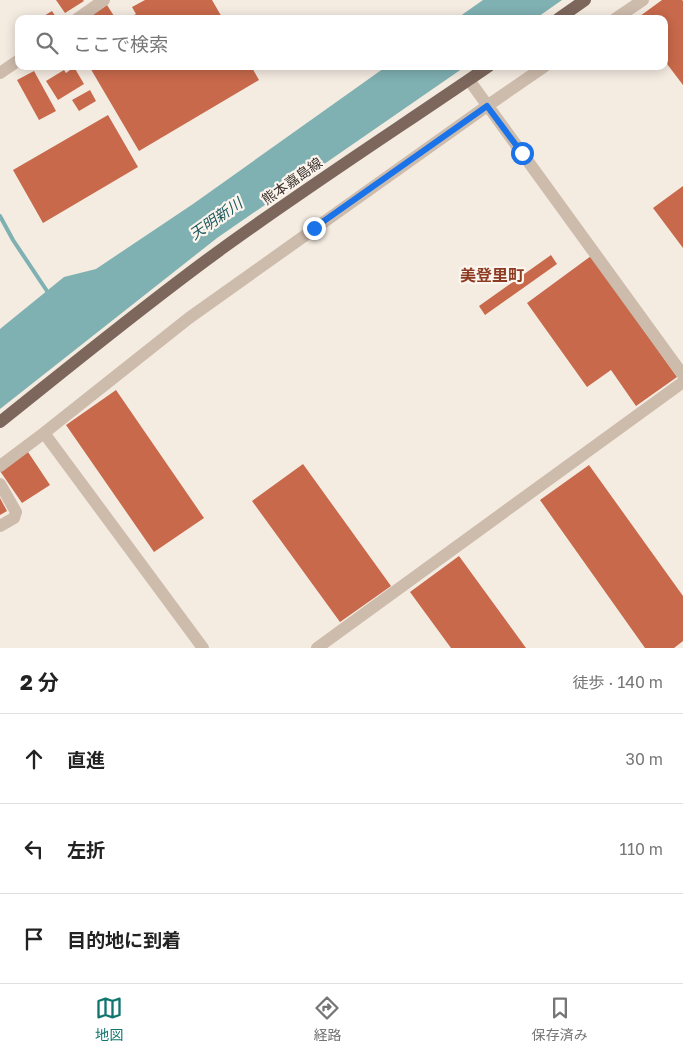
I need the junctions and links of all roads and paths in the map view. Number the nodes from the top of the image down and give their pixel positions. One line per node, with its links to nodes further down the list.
1 (104, 0): 4 (street)
2 (585, 0): 5 (main road)
3 (643, 0): 6 (street)
4 (83, 15)
5 (564, 15)
6 (621, 15)
7 (15, 63): 10 (street)
8 (483, 70): 11 (main road, 熊本嘉島線)
9 (539, 70): 12 (street)
10 (0, 73)
11 (469, 80): 12 (street); 15 (main road, 熊本嘉島線)
12 (487, 106): 13 (street); 16 (street)
13 (683, 375)
14 (683, 382): 21 (street)
15 (0, 422)
16 (44, 434): 17 (street); 20 (street)
17 (0, 466)
18 (0, 484): 19 (street)
19 (0, 526)
20 (203, 648)
21 (317, 648)

